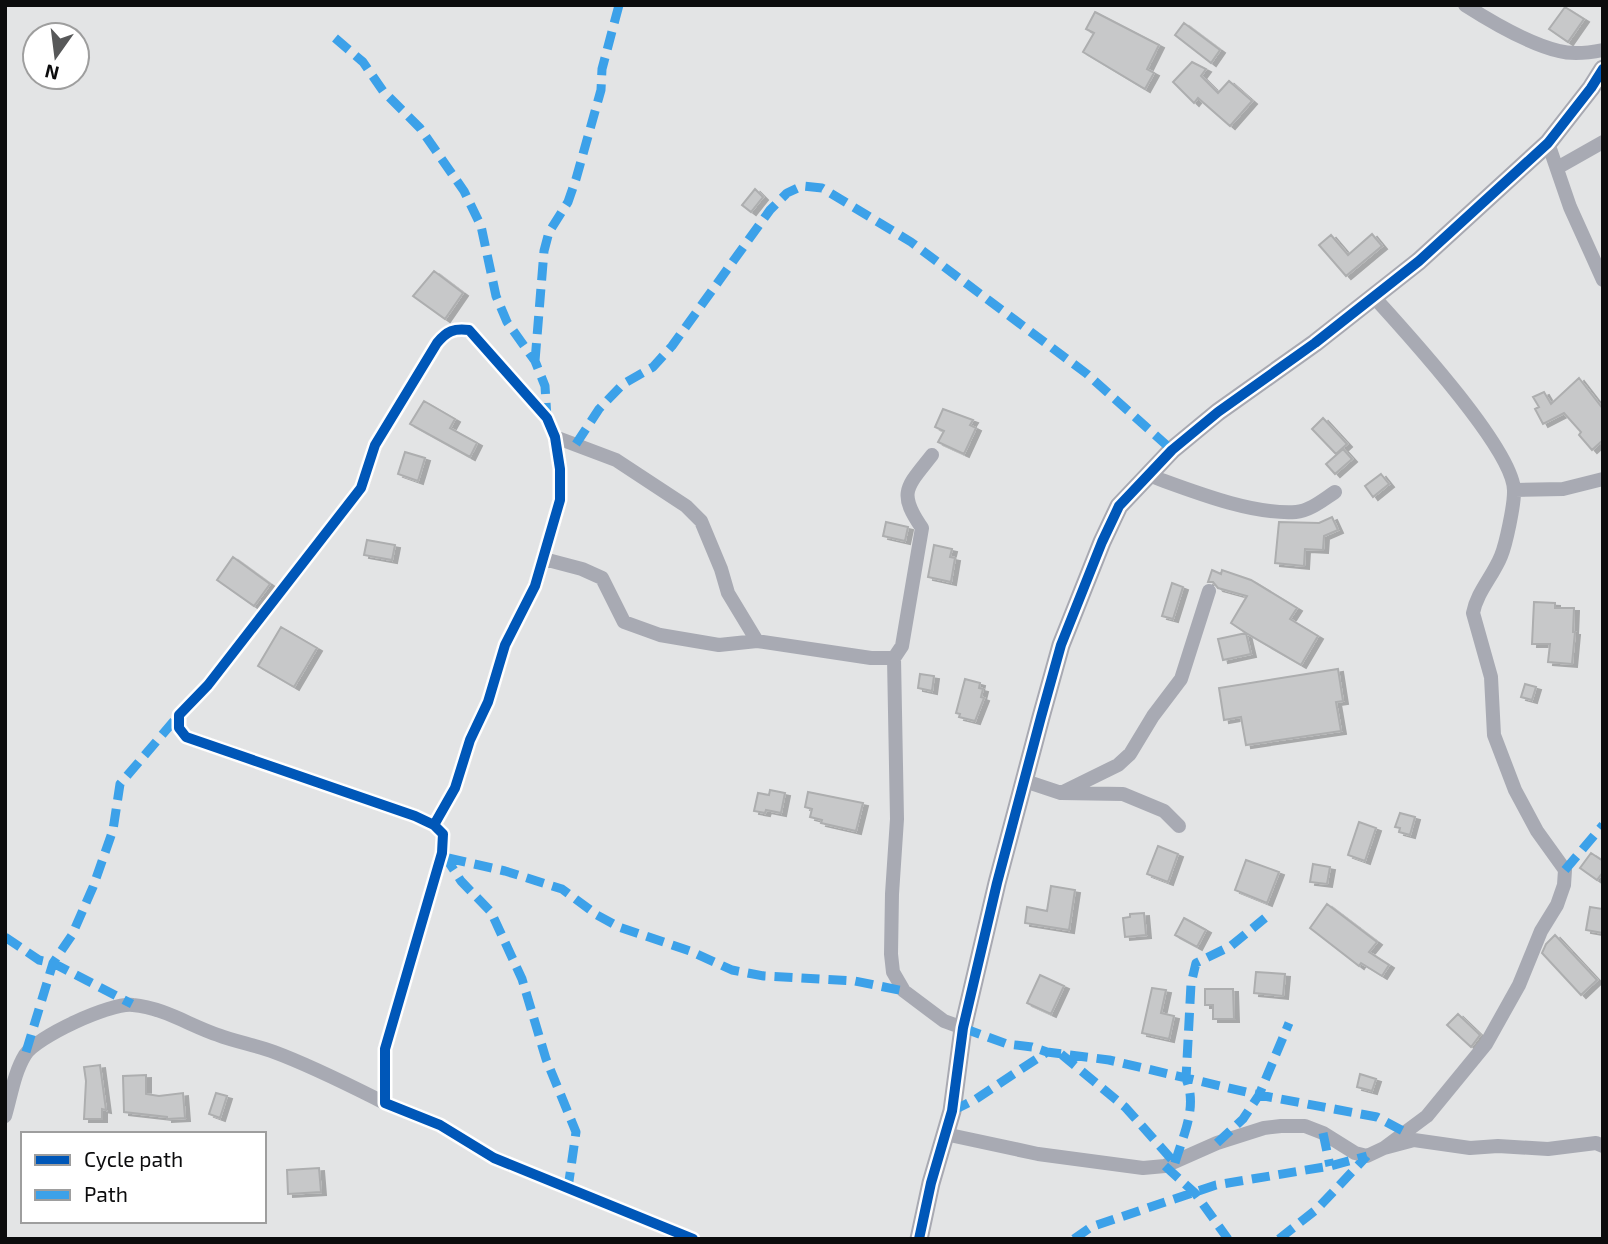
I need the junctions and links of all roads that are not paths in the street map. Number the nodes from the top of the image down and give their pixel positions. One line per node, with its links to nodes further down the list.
1 (1465, 5): 2 (street)
2 (1603, 50)
3 (1603, 69): 5 (street)
4 (1603, 142): 6 (street)
5 (1548, 144): 6 (street); 8 (street)
6 (1557, 168): 7 (street)
7 (1603, 280)
8 (1374, 298): 11 (street); 13 (street)
9 (555, 438): 15 (street); 17 (street); 21 (street)
10 (932, 455): 18 (street)
11 (1148, 475): 14 (street); 19 (street)
12 (1603, 479): 13 (street)
13 (1514, 490): 28 (street)
14 (1335, 492)
15 (544, 559): 17 (street); 21 (street)
16 (1209, 591): 20 (street)
17 (757, 641): 18 (street)
18 (894, 658): 23 (street)
19 (1025, 781): 20 (street); 23 (street)
20 (1061, 793): 22 (street)
21 (433, 825): 24 (street)
22 (1179, 826)
23 (963, 1028): 26 (street)
24 (385, 1102): 25 (street); 29 (street)
25 (5, 1116)
26 (945, 1134): 28 (street); 30 (street)
27 (1603, 1146): 28 (street)
28 (1384, 1148)
29 (693, 1239)
30 (919, 1239)

